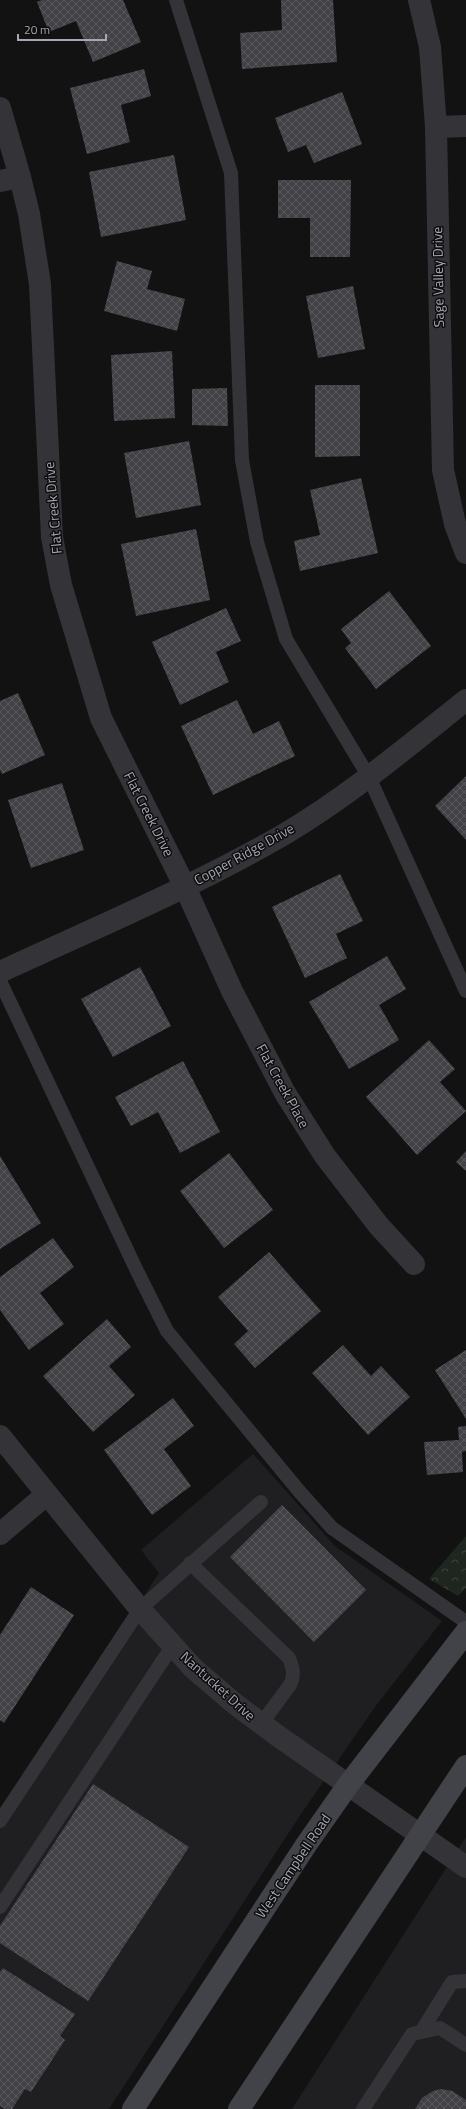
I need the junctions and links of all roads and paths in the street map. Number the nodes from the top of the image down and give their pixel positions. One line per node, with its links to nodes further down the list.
1 (176, 0): 9 (lane)
2 (419, 0): 4 (street, Sage Valley Drive)
3 (0, 108): 6 (street, Flat Creek Drive)
4 (436, 126): 5 (street); 7 (street, Sage Valley Drive)
5 (466, 126)
6 (10, 179): 10 (street, Flat Creek Drive)
7 (466, 553)
8 (466, 700): 9 (street, Copper Ridge Drive)
9 (369, 777): 10 (street, Copper Ridge Drive); 13 (lane)
10 (185, 886): 11 (street, Copper Ridge Drive); 14 (street, Flat Creek Place)
11 (0, 972)
12 (0, 981): 21 (lane)
13 (466, 991)
14 (414, 1264)
15 (0, 1436): 16 (street, Nantucket Drive)
16 (46, 1494): 18 (street); 20 (street, Nantucket Drive)
17 (261, 1502): 19 (lane)
18 (0, 1534)
19 (190, 1563): 20 (lane); 24 (lane)
20 (140, 1608): 23 (street, Nantucket Drive); 27 (lane)
21 (466, 1622)
22 (466, 1632): 26 (main road, West Campbell Road)
23 (173, 1645): 24 (street, Nantucket Drive); 30 (lane)
24 (261, 1724): 26 (street, Nantucket Drive)
25 (466, 1766): 28 (main road)
26 (348, 1785): 28 (street, Nantucket Drive); 34 (main road, West Campbell Road)
27 (0, 1822)
28 (420, 1834): 29 (street, Nantucket Drive); 35 (main road)
29 (466, 1867)
30 (0, 1907)
31 (466, 1981): 32 (lane)
32 (421, 2032): 33 (lane); 36 (lane)
33 (466, 2045)
34 (133, 2109)
35 (239, 2109)
36 (363, 2109)

